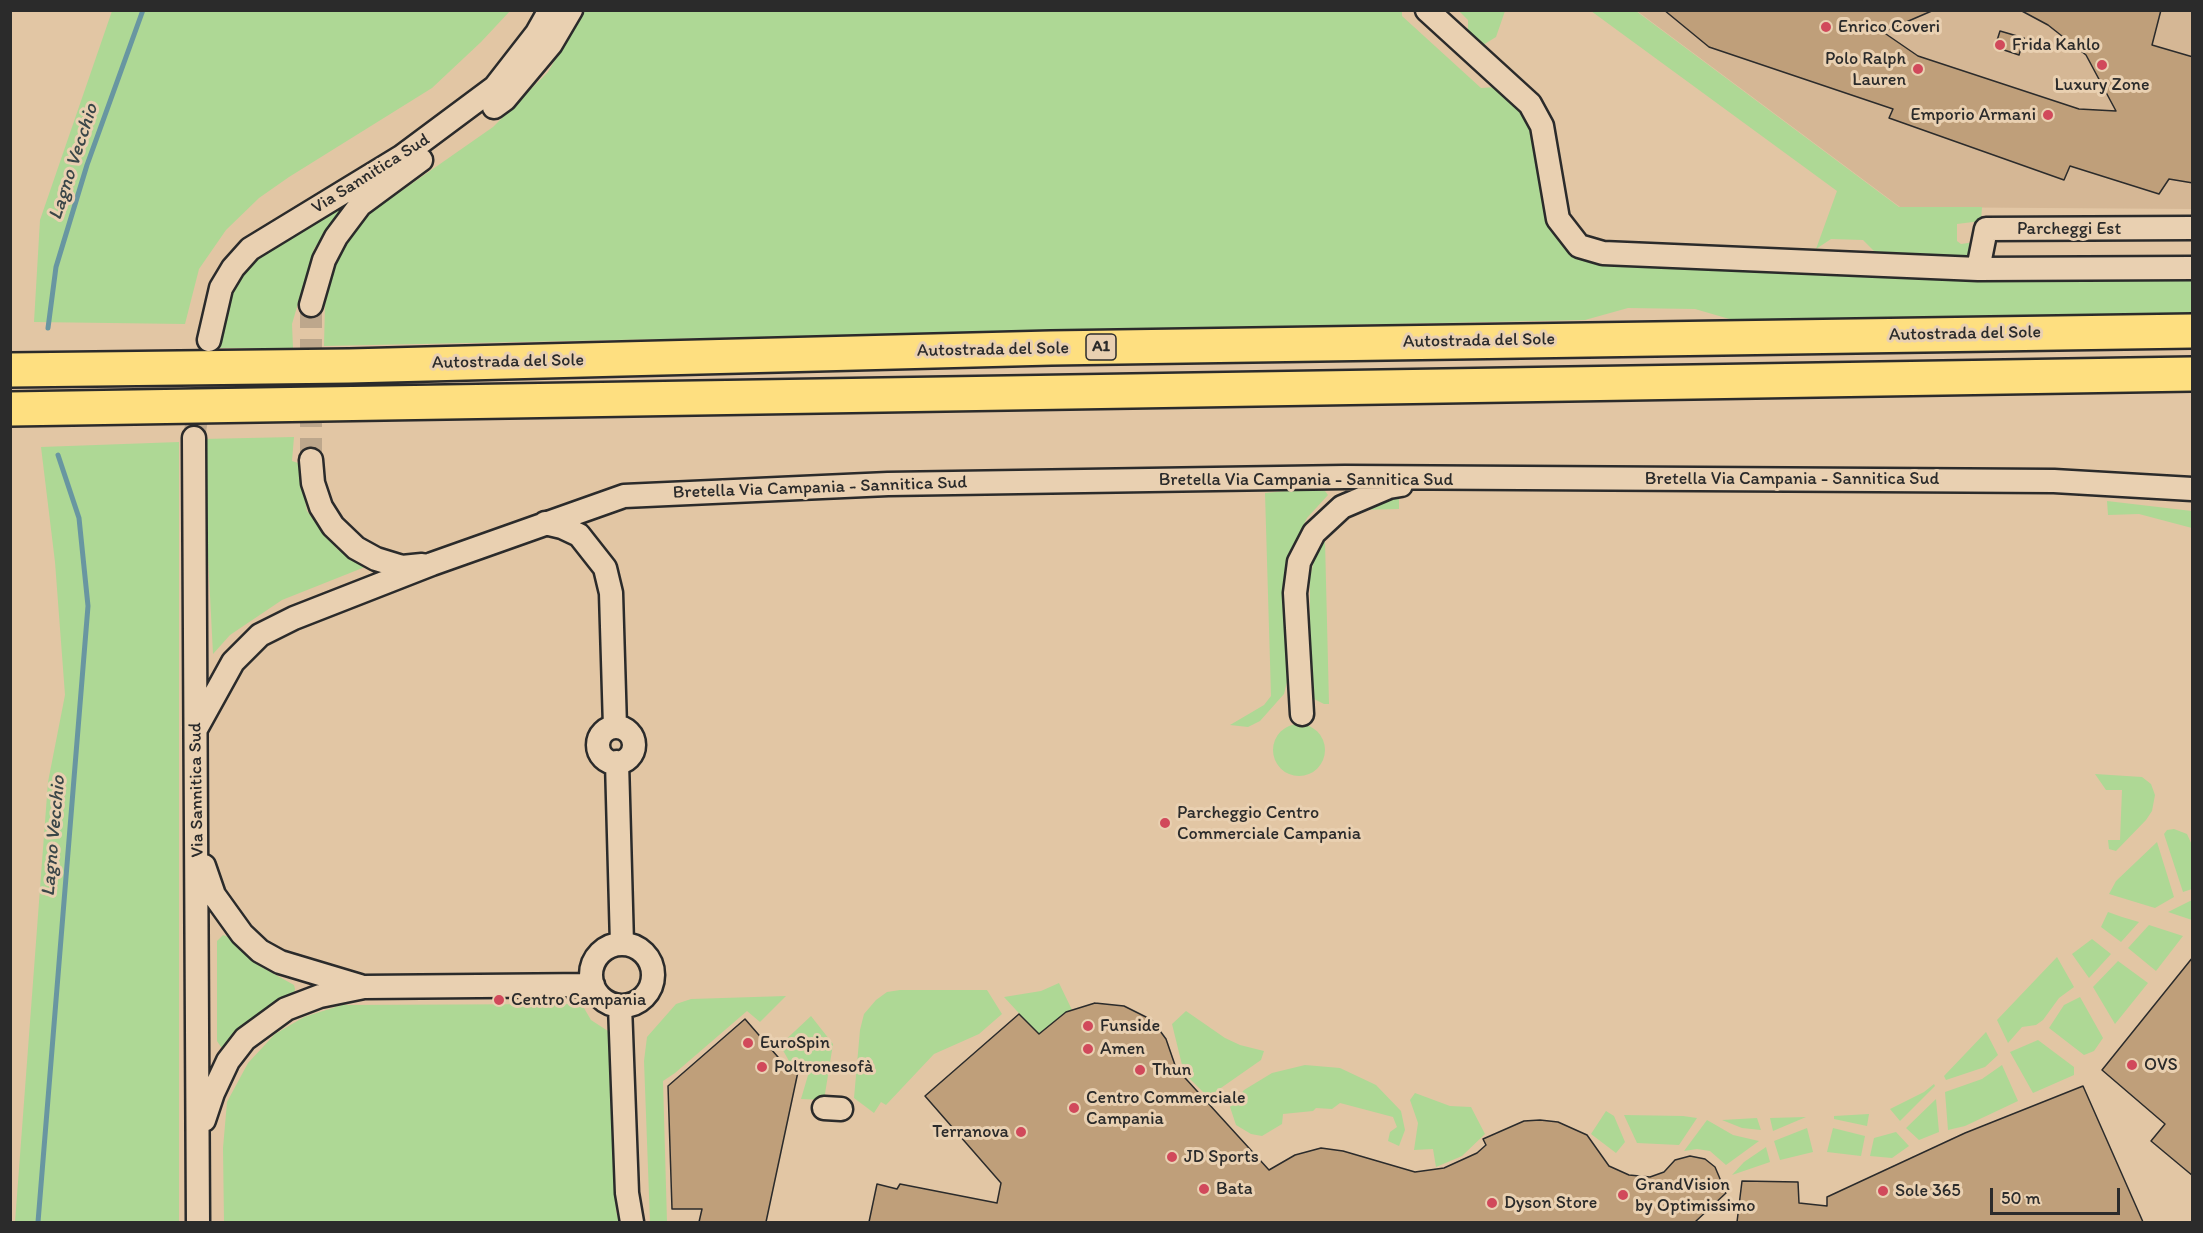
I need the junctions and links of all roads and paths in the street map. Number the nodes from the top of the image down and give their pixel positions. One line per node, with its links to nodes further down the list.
1 (550, 10): 9 (street, Via Sannitica Sud)
2 (571, 10): 7 (street, Via Sannitica Sud)
3 (1427, 10): 6 (street)
4 (2193, 228): 6 (street, Parcheggi Est)
5 (2193, 268): 6 (street)
6 (1978, 269)
7 (311, 305)
8 (2193, 331): 10 (highway, Autostrada del Sole / A1)
9 (209, 340)
10 (10, 370)
11 (2193, 374): 12 (highway)
12 (10, 409)
13 (194, 438): 20 (street, Via Sannitica Sud)
14 (311, 460): 18 (street)
15 (1426, 480): 16 (street, Bretella Via Campania - Sannitica Sud); 17 (street, Bretella Via Campania - Sannitica Sud); 19 (street)
16 (2193, 489)
17 (545, 523): 18 (street, Bretella Via Campania - Sannitica Sud); 22 (street)
18 (432, 564): 20 (street)
19 (1302, 714)
20 (196, 729): 21 (street, Via Sannitica Sud)
21 (198, 847): 24 (street); 26 (street, Via Sannitica Sud)
22 (622, 944): 23 (street); 25 (street)
23 (593, 985): 24 (street); 25 (street)
24 (364, 987): 26 (street)
25 (620, 1006): 28 (street)
26 (197, 1142): 27 (street, Via Sannitica Sud)
27 (198, 1222)
28 (632, 1222)

